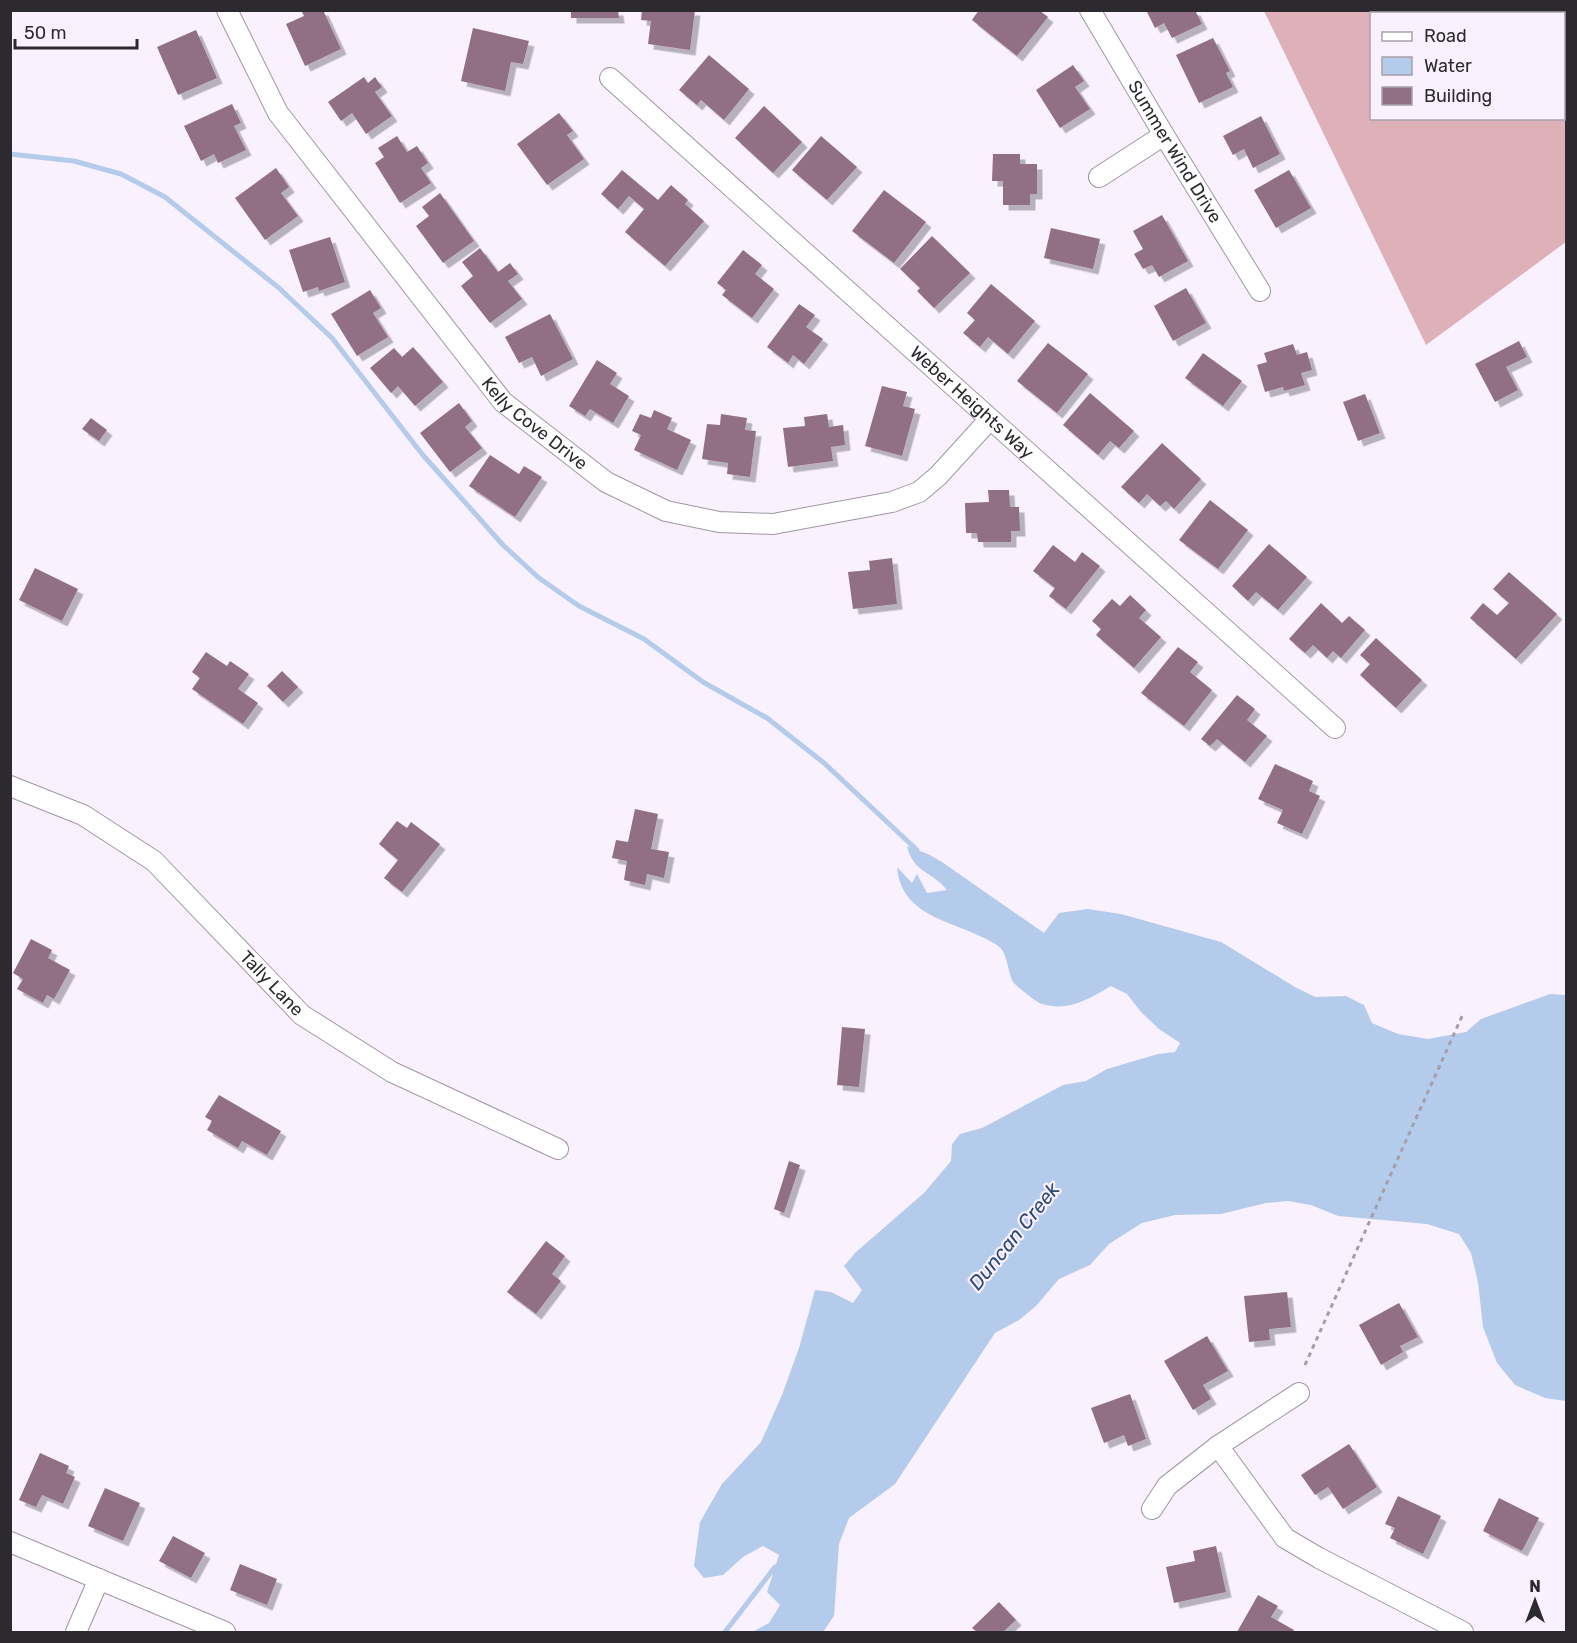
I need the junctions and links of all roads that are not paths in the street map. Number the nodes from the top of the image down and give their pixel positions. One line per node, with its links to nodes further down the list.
1 (227, 10): 7 (street, Kelly Cove Drive)
2 (1090, 10): 4 (street, Summer Wind Drive)
3 (610, 78): 7 (street, Weber Heights Way)
4 (1164, 135): 5 (street); 6 (street, Summer Wind Drive)
5 (1099, 177)
6 (1260, 291)
7 (990, 419): 8 (street, Weber Heights Way)
8 (1335, 728)
9 (10, 786): 10 (street, Tally Lane)
10 (558, 1149)
11 (1299, 1393): 12 (street)
12 (1218, 1446): 13 (street); 18 (street)
13 (1152, 1509)
14 (10, 1542): 15 (street)
15 (99, 1579): 16 (street); 17 (street)
16 (76, 1632)
17 (225, 1632)
18 (1463, 1632)

